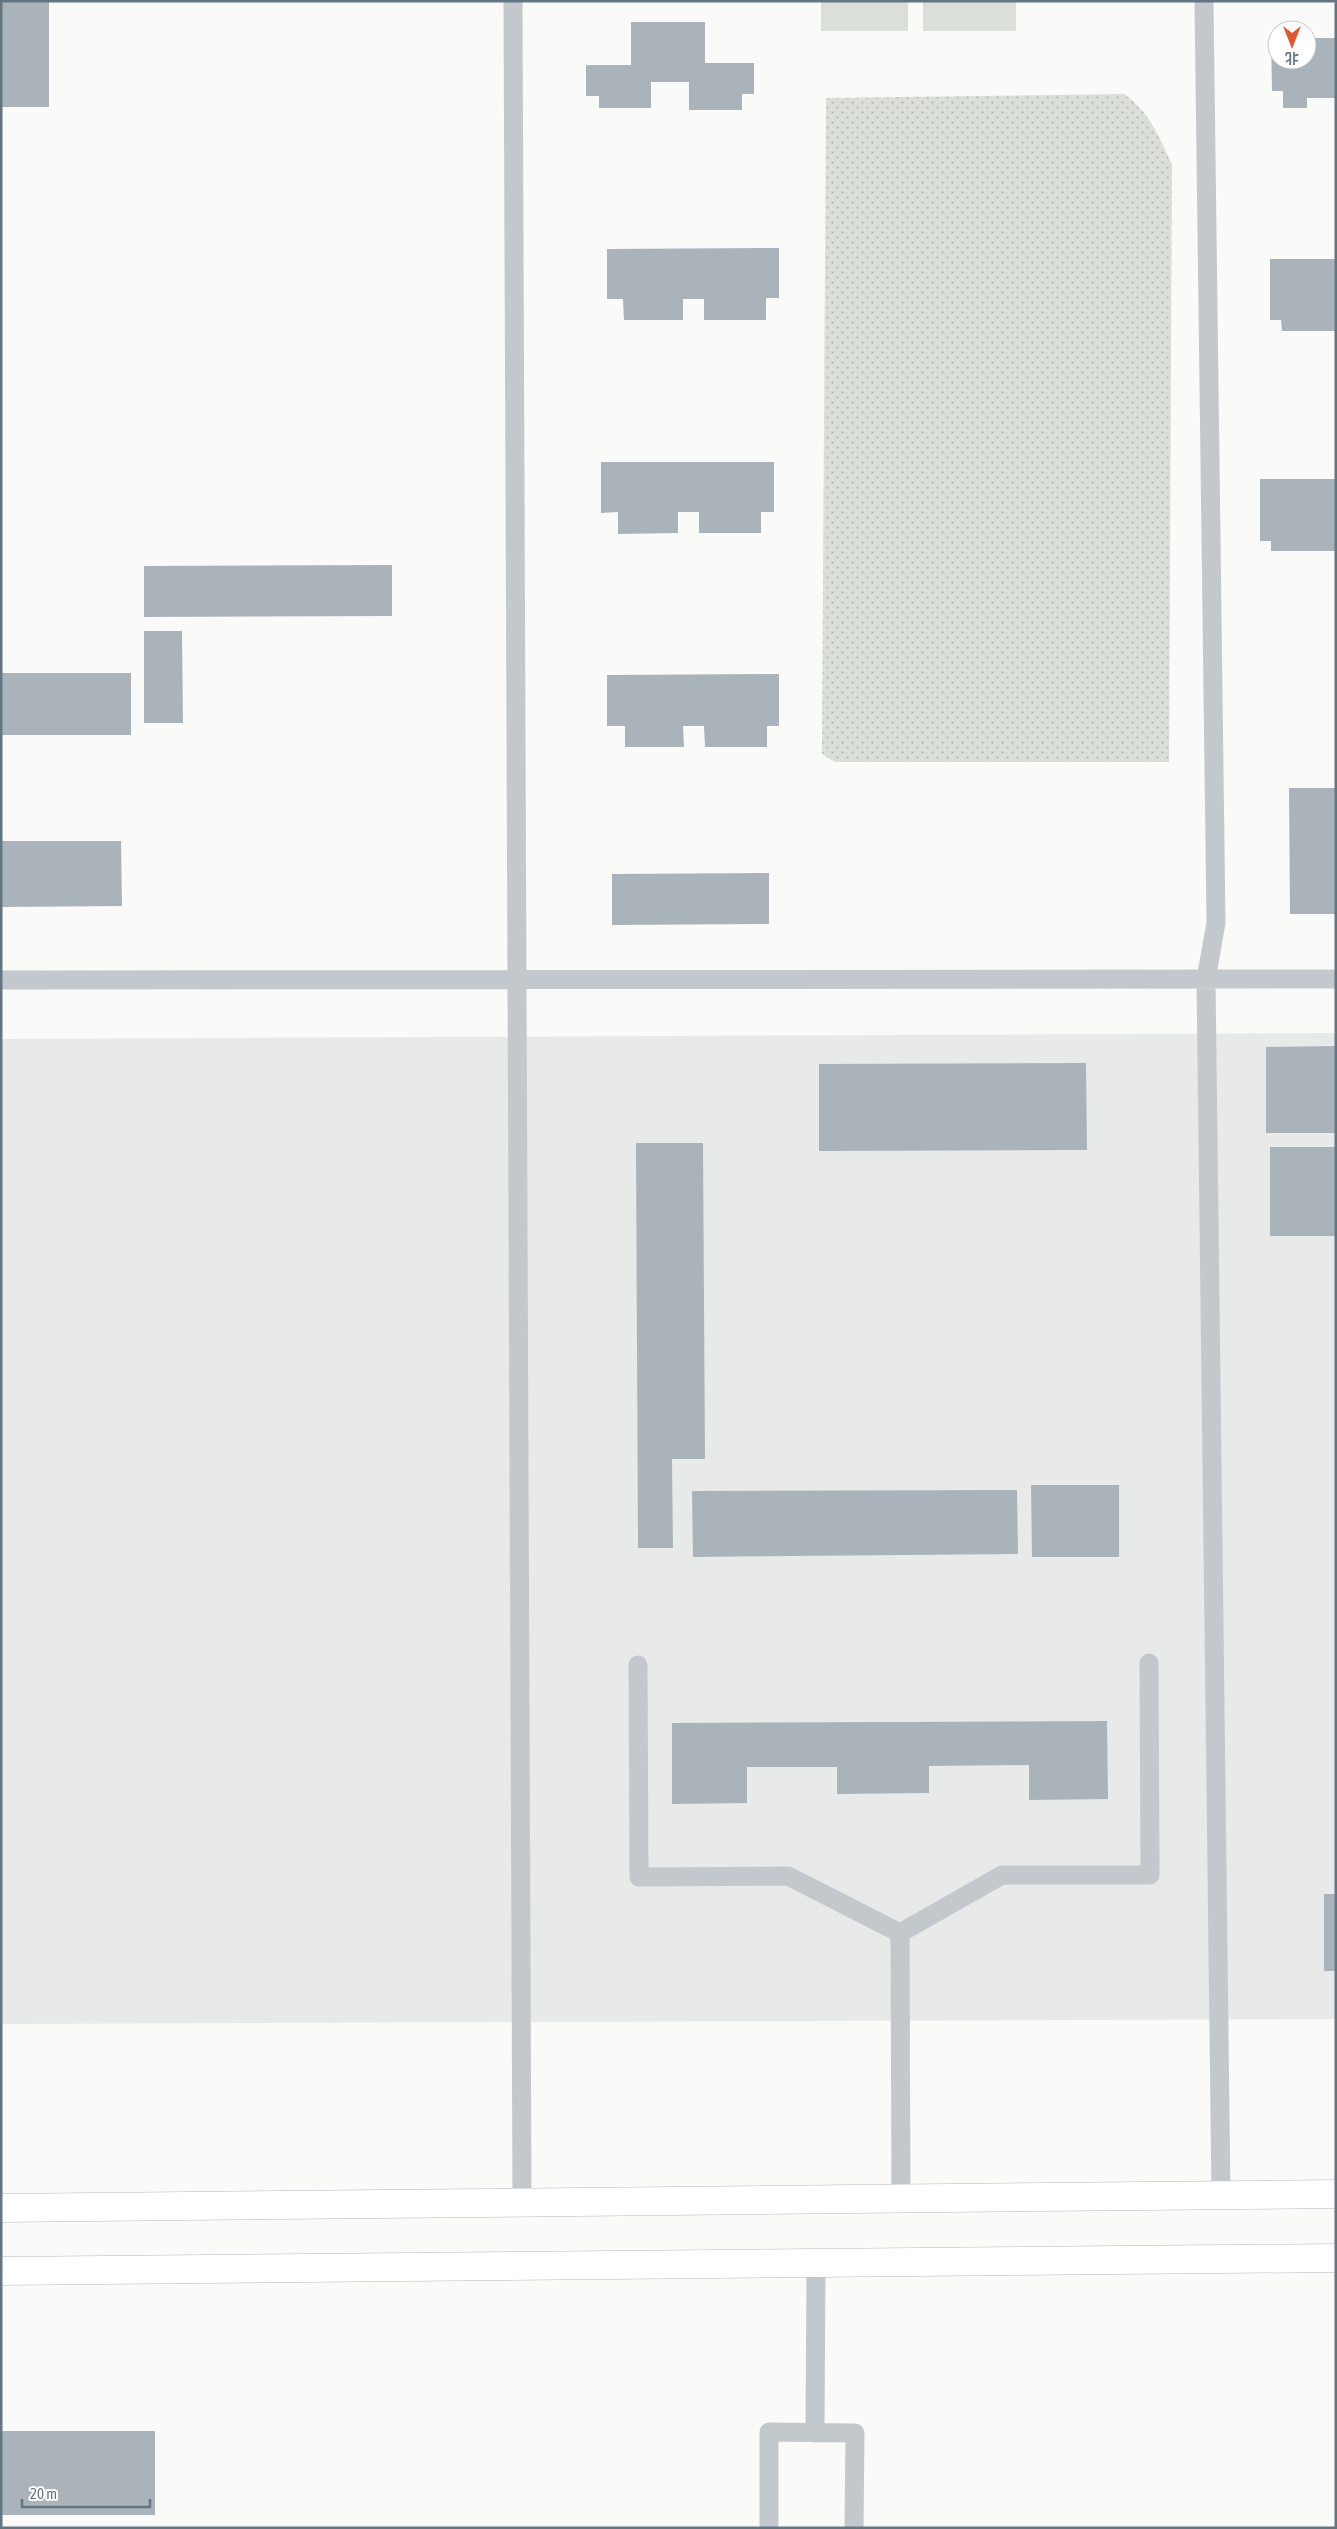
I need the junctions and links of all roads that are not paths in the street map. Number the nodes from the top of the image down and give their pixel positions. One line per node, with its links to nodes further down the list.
1 (513, 1): 6 (lane)
2 (1204, 1): 3 (lane)
3 (1206, 979): 4 (lane); 6 (lane); 11 (lane)
4 (1336, 979)
5 (1, 980): 6 (lane)
6 (517, 980): 13 (lane)
7 (1149, 1663): 9 (lane)
8 (638, 1665): 9 (lane)
9 (900, 1933): 12 (lane)
10 (1336, 2194): 11 (main road)
11 (1220, 2195): 12 (main road)
12 (901, 2198): 13 (main road)
13 (522, 2202): 14 (main road)
14 (1, 2208)
15 (1336, 2258): 16 (main road)
16 (816, 2263): 17 (main road); 18 (lane)
17 (1, 2271)
18 (815, 2433): 19 (lane); 20 (lane)
19 (769, 2528)
20 (854, 2528)

